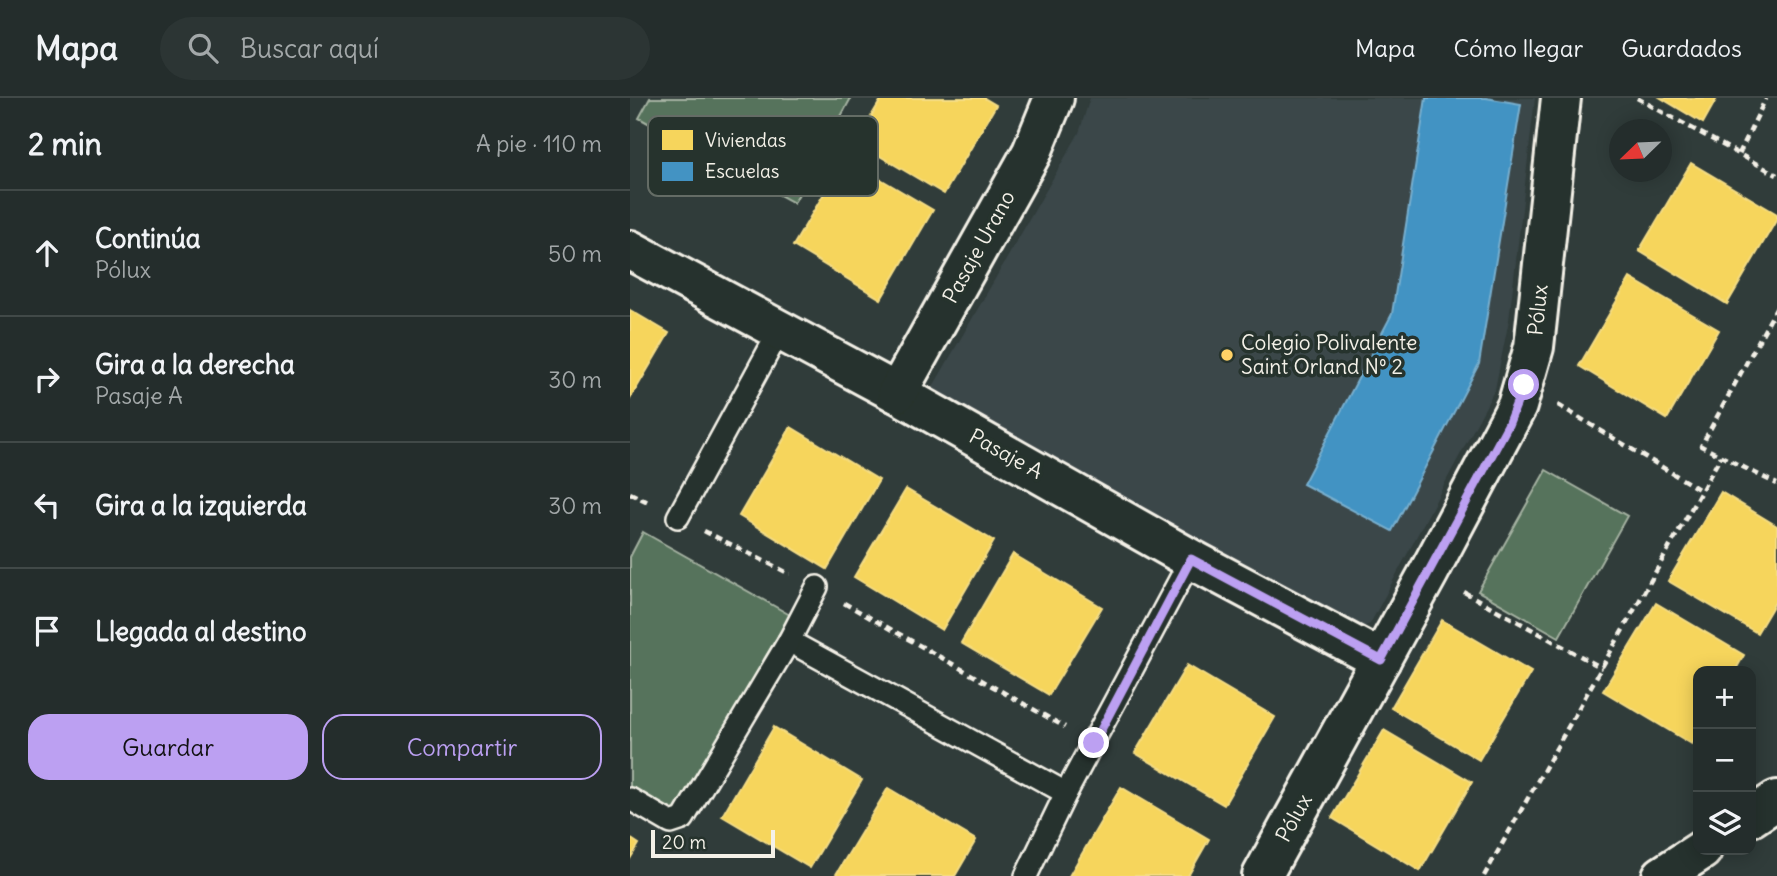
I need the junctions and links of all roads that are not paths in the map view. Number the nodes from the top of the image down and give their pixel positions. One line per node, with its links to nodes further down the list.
1 (1055, 98): 5 (street, Pasaje Urano)
2 (1561, 98): 10 (street, Pólux)
3 (630, 250): 4 (street, Pasaje A)
4 (780, 330): 5 (street, Pasaje A); 6 (lane)
5 (897, 393): 7 (street, Pasaje A)
6 (678, 517)
7 (1191, 559): 10 (street, Pasaje A); 11 (lane)
8 (817, 587): 9 (lane)
9 (789, 640): 11 (lane); 12 (lane)
10 (1381, 660): 17 (street, Pólux)
11 (1066, 793): 16 (lane)
12 (630, 799)
13 (1777, 800): 14 (street)
14 (1756, 814)
15 (1694, 855): 18 (street)
16 (1026, 876)
17 (1262, 876)
18 (1662, 876)

